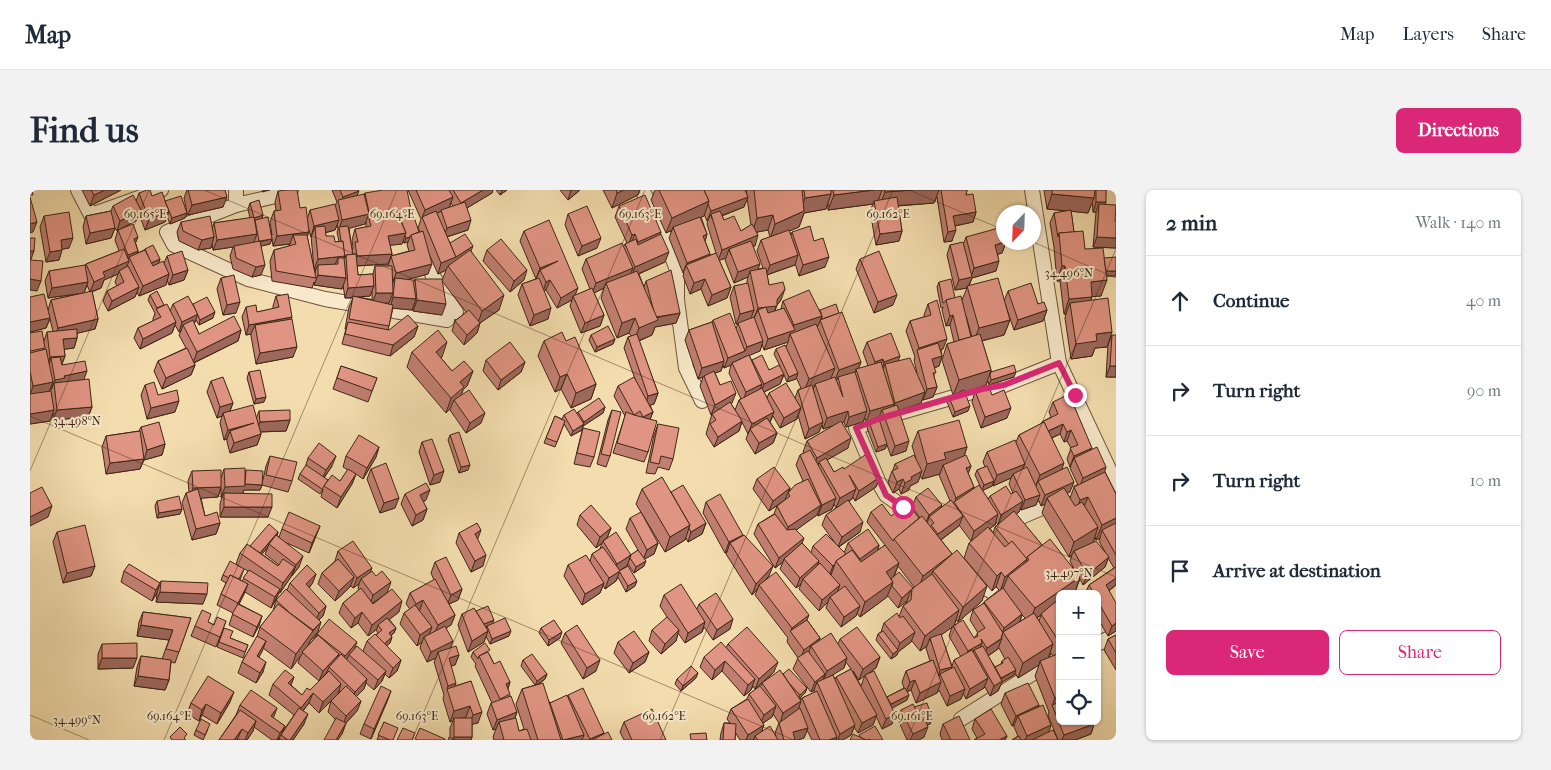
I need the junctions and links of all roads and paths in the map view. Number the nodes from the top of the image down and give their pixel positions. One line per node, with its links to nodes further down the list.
1 (78, 190): 2 (street)
2 (161, 190)
3 (236, 190): 7 (street)
4 (291, 190): 7 (street)
5 (642, 190): 12 (street)
6 (1032, 190): 11 (street)
7 (236, 205): 9 (street)
8 (420, 240): 9 (street)
9 (446, 298): 10 (street)
10 (456, 312)
11 (1059, 363): 13 (street); 15 (street)
12 (702, 401)
13 (1114, 481): 14 (street)
14 (1014, 520)
15 (923, 531)
16 (965, 564): 19 (street)
17 (1116, 635): 18 (street)
18 (1101, 642)
19 (1056, 662)
20 (1056, 663): 21 (street)
21 (961, 719)

